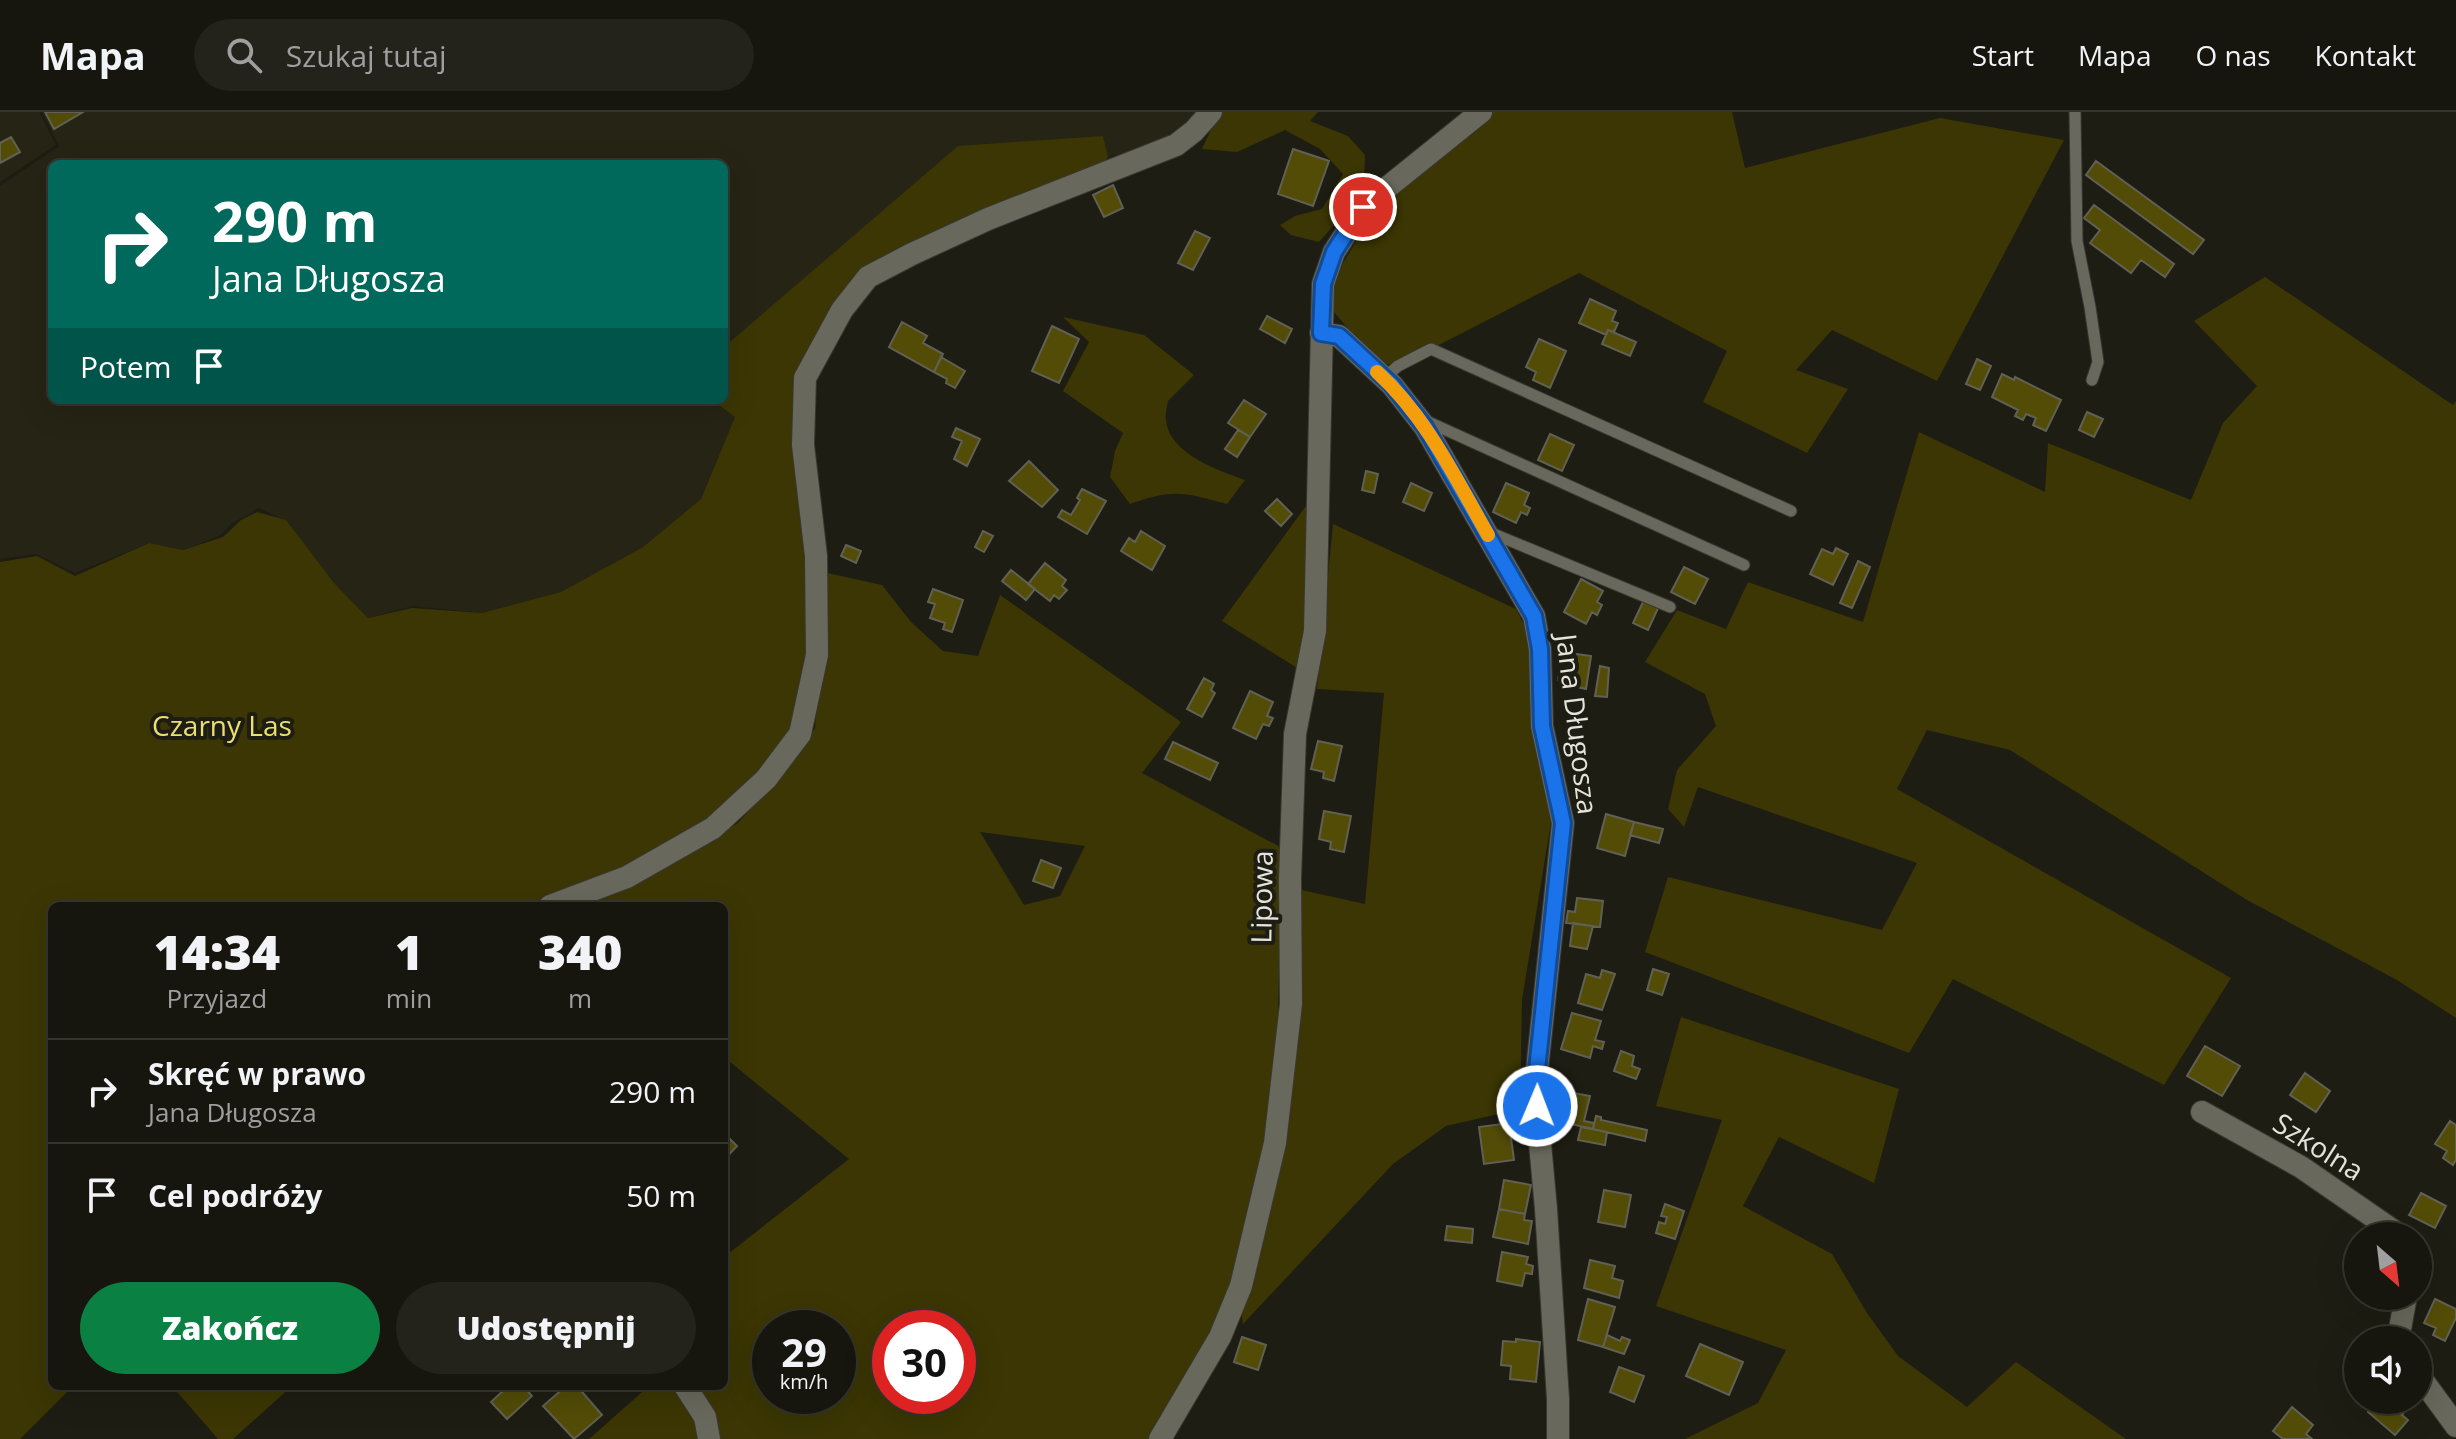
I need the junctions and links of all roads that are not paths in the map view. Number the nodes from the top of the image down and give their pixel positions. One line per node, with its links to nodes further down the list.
1 (1211, 112): 12 (street)
2 (1481, 112): 4 (street)
3 (2075, 112): 6 (lane)
4 (1321, 333): 5 (street, Jana Długosza); 19 (street, Lipowa)
5 (1384, 378): 7 (street, Jana Długosza); 8 (lane)
6 (2092, 380)
7 (1416, 416): 9 (street, Jana Długosza); 10 (lane)
8 (1791, 511)
9 (1486, 530): 11 (lane); 20 (street, Jana Długosza)
10 (1744, 565)
11 (1670, 607)
12 (561, 902)
13 (2202, 1112): 14 (street, Szkolna)
14 (2381, 1222)
15 (688, 1390): 18 (street)
16 (2432, 1393): 17 (street)
17 (2456, 1426)
18 (709, 1439)
19 (1160, 1439)
20 (1558, 1439)

